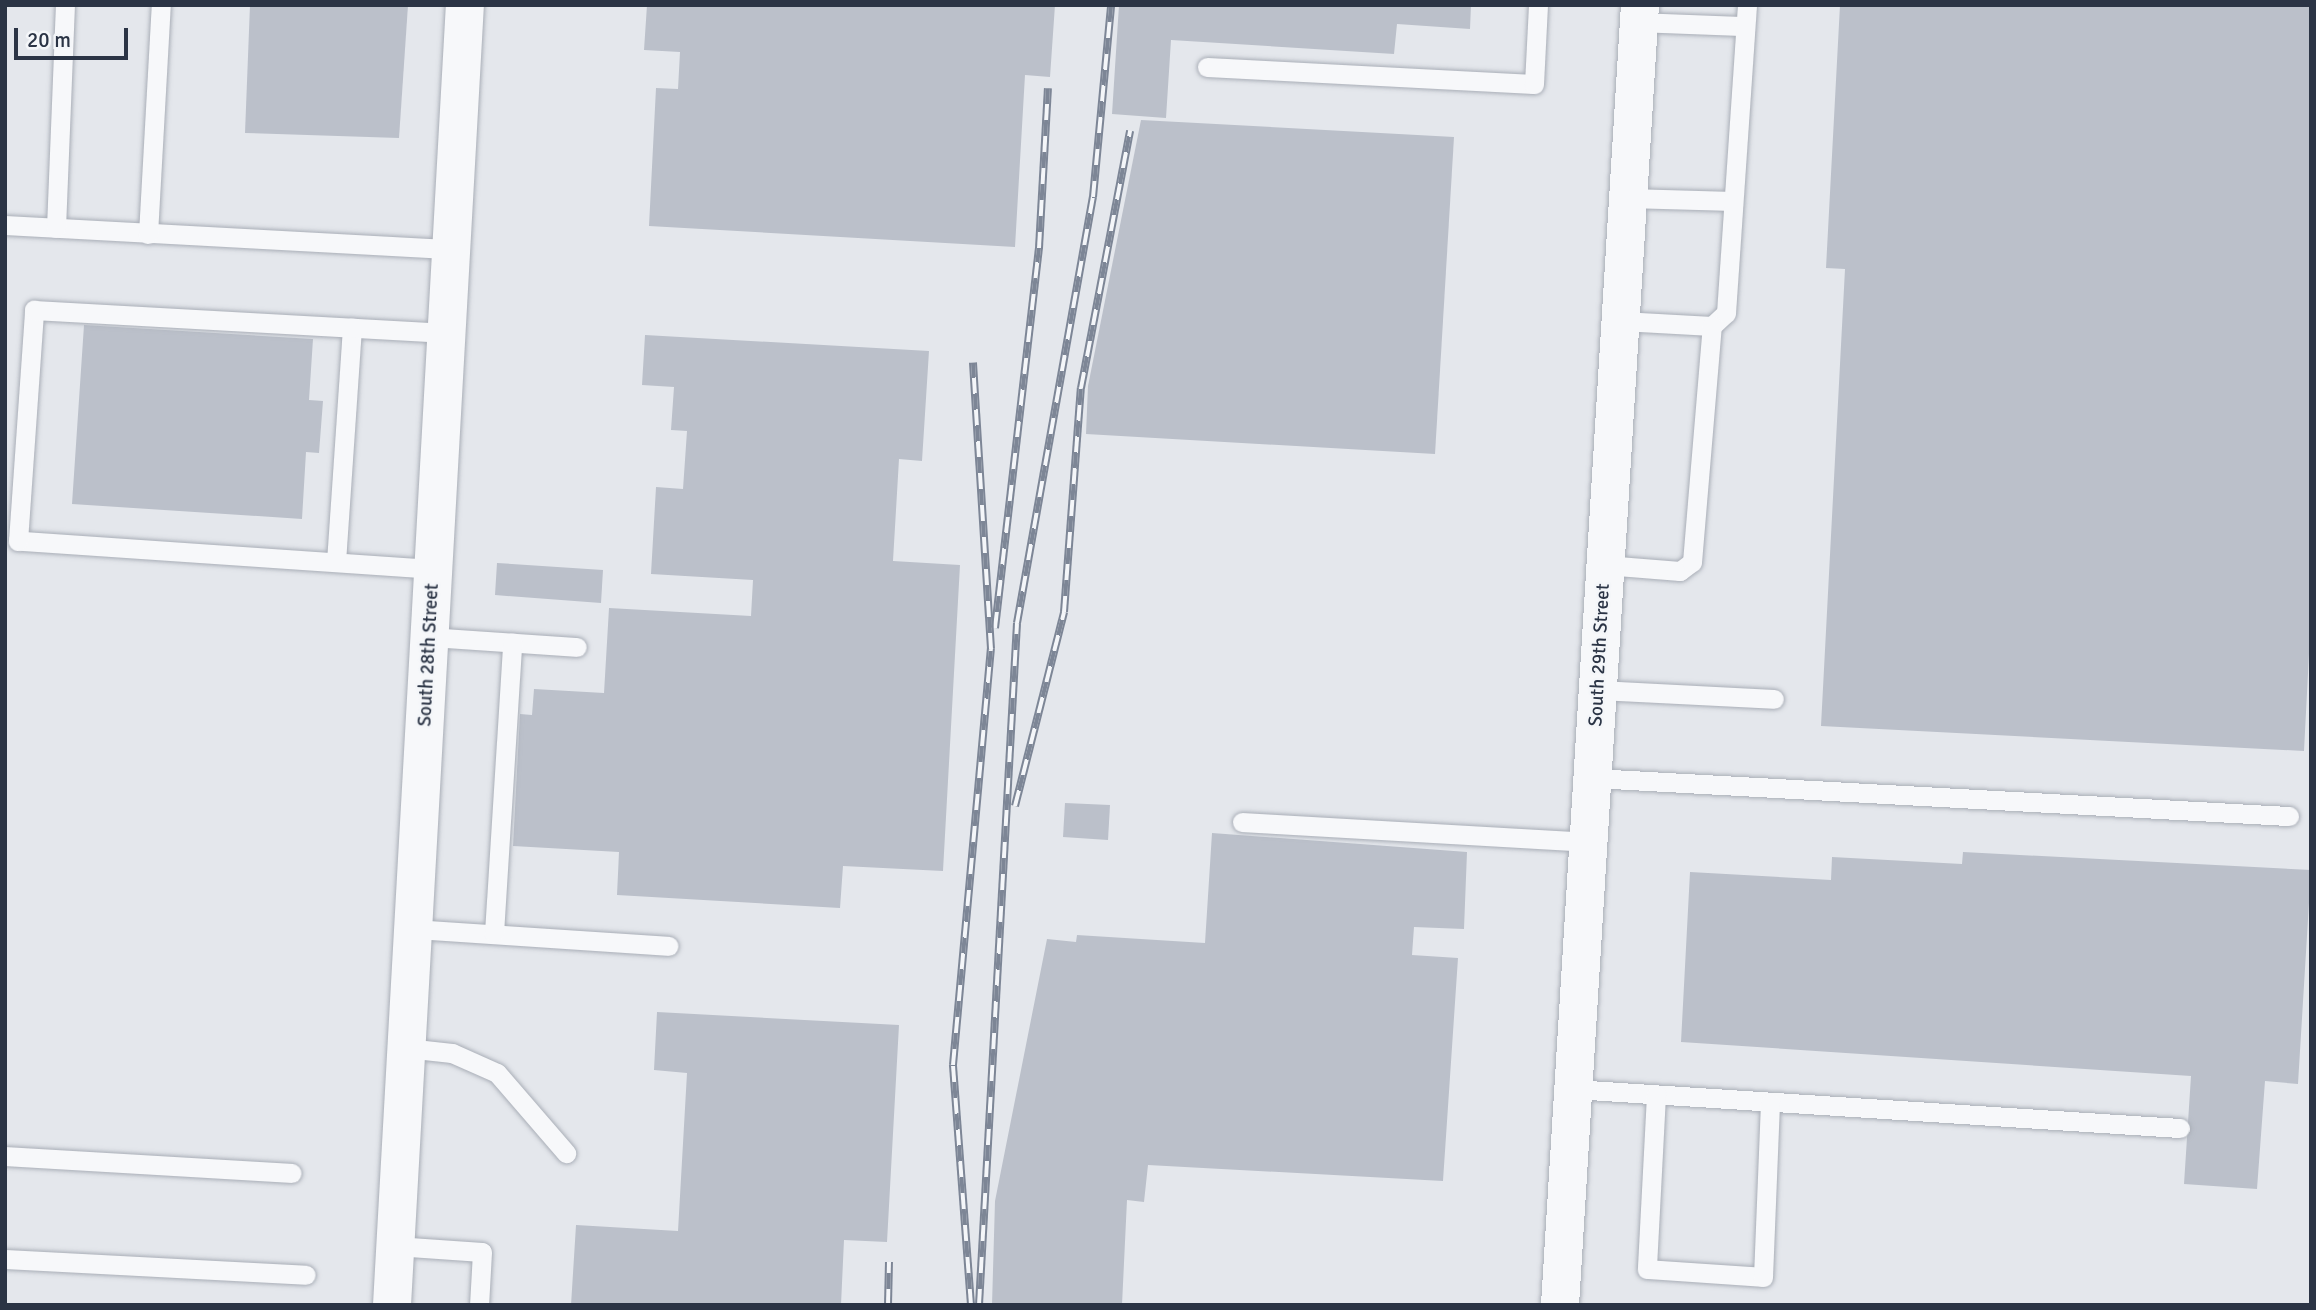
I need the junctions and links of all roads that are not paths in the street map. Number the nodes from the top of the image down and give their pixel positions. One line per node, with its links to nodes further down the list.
1 (65, 5): 12 (lane)
2 (161, 5): 13 (lane)
3 (465, 5): 14 (street, South 28th Street)
4 (1538, 5): 8 (lane)
5 (1747, 5): 7 (lane)
6 (1640, 14): 7 (lane); 9 (street, South 29th Street)
7 (1745, 26): 10 (lane)
8 (1207, 67)
9 (1628, 198): 10 (lane); 15 (street, South 29th Street)
10 (1733, 201): 16 (lane)
11 (5, 225): 12 (lane)
12 (56, 228): 13 (lane)
13 (148, 233): 14 (lane)
14 (451, 249): 18 (street, South 28th Street)
15 (1621, 321): 16 (lane); 20 (street, South 29th Street)
16 (1712, 326): 20 (lane)
17 (352, 328): 18 (lane); 19 (lane); 19 (lane)
18 (446, 333): 21 (street, South 28th Street)
19 (336, 562): 21 (lane)
20 (1605, 565): 25 (street, South 29th Street)
21 (433, 569): 22 (street, South 28th Street)
22 (430, 637): 23 (lane); 31 (street, South 28th Street)
23 (512, 643): 24 (lane); 32 (lane)
24 (577, 647)
25 (1598, 690): 26 (lane); 27 (street, South 29th Street)
26 (1774, 699)
27 (1592, 778): 28 (lane); 30 (street, South 29th Street)
28 (2288, 816)
29 (1242, 822): 30 (lane)
30 (1589, 842): 35 (street, South 29th Street)
31 (414, 929): 32 (lane); 34 (street, South 28th Street)
32 (494, 933): 33 (lane)
33 (668, 946)
34 (406, 1048): 39 (lane); 42 (street, South 28th Street)
35 (1573, 1089): 36 (lane); 47 (street, South 29th Street)
36 (1656, 1095): 37 (lane); 37 (lane)
37 (1770, 1103): 38 (lane)
38 (2180, 1128)
39 (566, 1153)
40 (5, 1156): 41 (lane)
41 (291, 1172)
42 (395, 1246): 45 (street, South 28th Street); 46 (lane)
43 (5, 1259): 44 (lane)
44 (306, 1275)
45 (392, 1305)
46 (479, 1305)
47 (1560, 1305)

